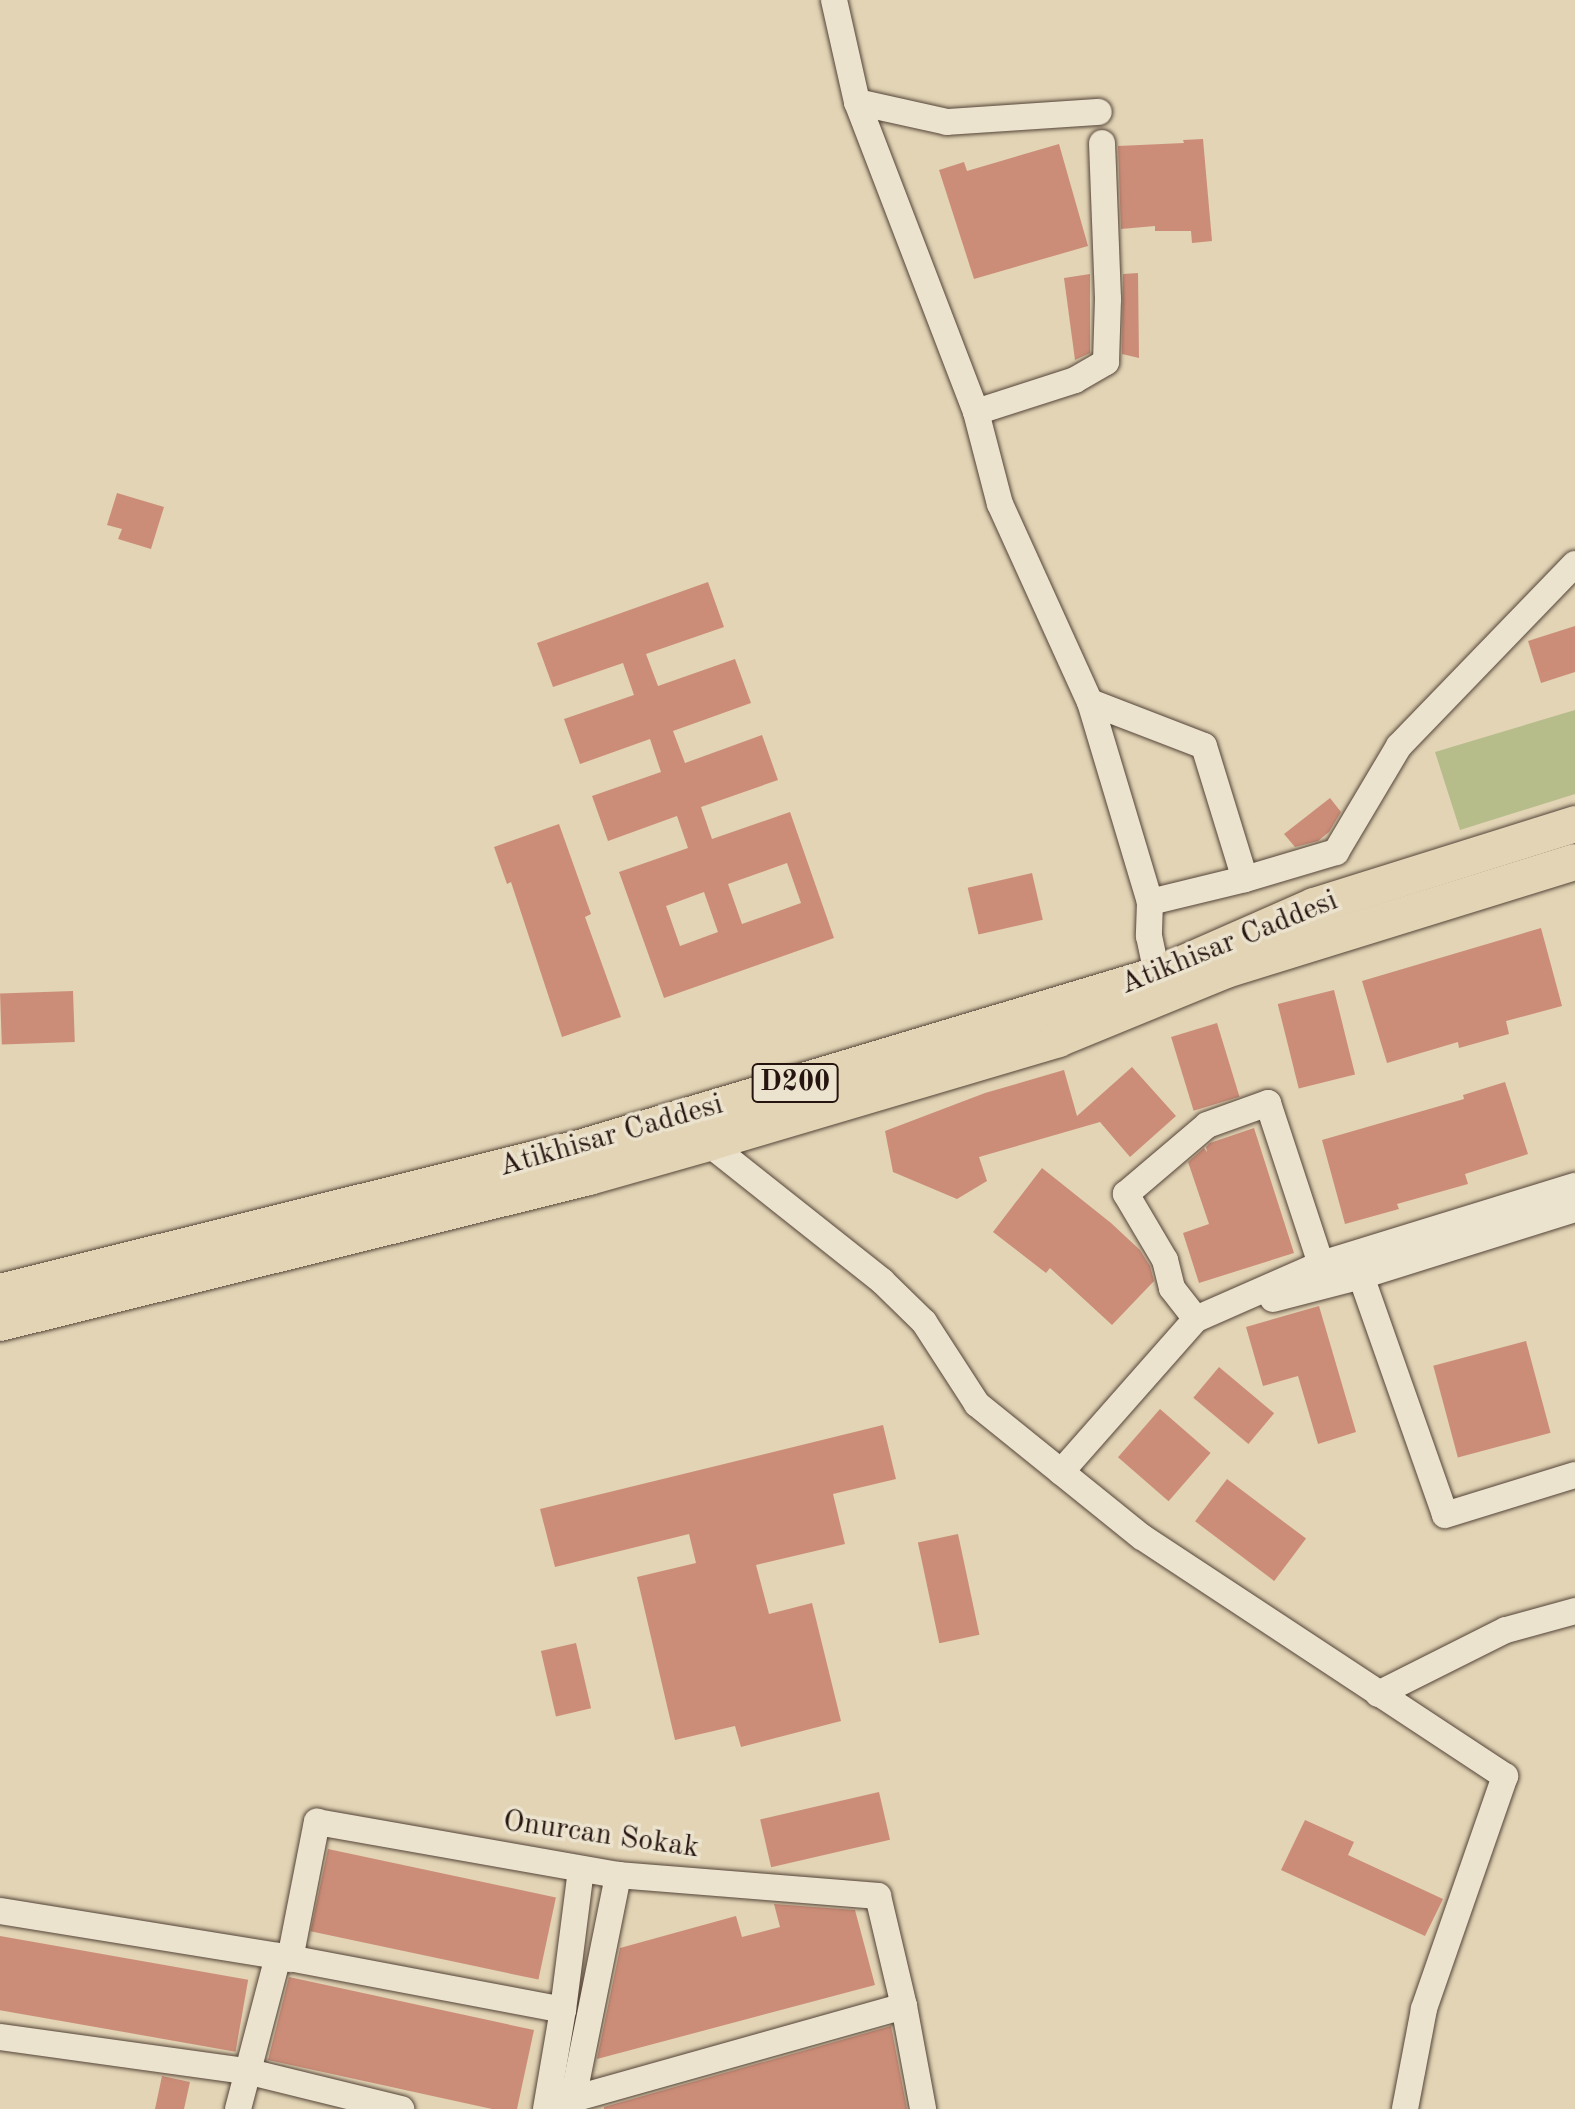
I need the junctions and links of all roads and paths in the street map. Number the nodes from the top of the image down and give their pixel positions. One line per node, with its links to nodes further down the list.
1 (834, 0): 2 (street)
2 (857, 102): 3 (street); 5 (street)
3 (1099, 112)
4 (1102, 143): 5 (street)
5 (976, 412): 7 (street)
6 (1575, 564): 10 (street)
7 (1090, 702): 10 (street); 11 (street)
8 (1575, 824): 12 (highway, Atikhisar Caddesi / D200)
9 (1575, 862): 13 (highway, Atikhisar Caddesi / D200)
10 (1245, 879): 11 (street)
11 (1150, 902): 12 (street)
12 (1157, 975): 13 (highway, Atikhisar Caddesi / D200)
13 (942, 1056): 14 (highway, Atikhisar Caddesi / D200); 19 (highway, Atikhisar Caddesi / D200)
14 (708, 1143): 21 (highway, Atikhisar Caddesi / D200); 22 (street)
15 (1575, 1186): 17 (street)
16 (1575, 1209): 18 (street)
17 (1321, 1264): 18 (street); 20 (street); 20 (street)
18 (1361, 1276): 20 (street); 23 (street)
19 (0, 1292)
20 (1196, 1319): 22 (street)
21 (0, 1323)
22 (1061, 1472): 25 (street)
23 (1575, 1475)
24 (1575, 1611): 25 (street)
25 (1378, 1694): 39 (street)
26 (581, 1869): 27 (street, Onurcan Sokak); 29 (street, Onurcan Sokak); 31 (street)
27 (618, 1875): 30 (street, Onurcan Sokak); 34 (street)
28 (0, 1911): 29 (street)
29 (284, 1958): 31 (street); 33 (street)
30 (904, 2006): 34 (street); 38 (street)
31 (563, 2010): 37 (street)
32 (0, 2037): 33 (street)
33 (246, 2071): 35 (street); 36 (street)
34 (572, 2104)
35 (238, 2109)
36 (401, 2109)
37 (546, 2109)
38 (923, 2109)
39 (1405, 2109)

